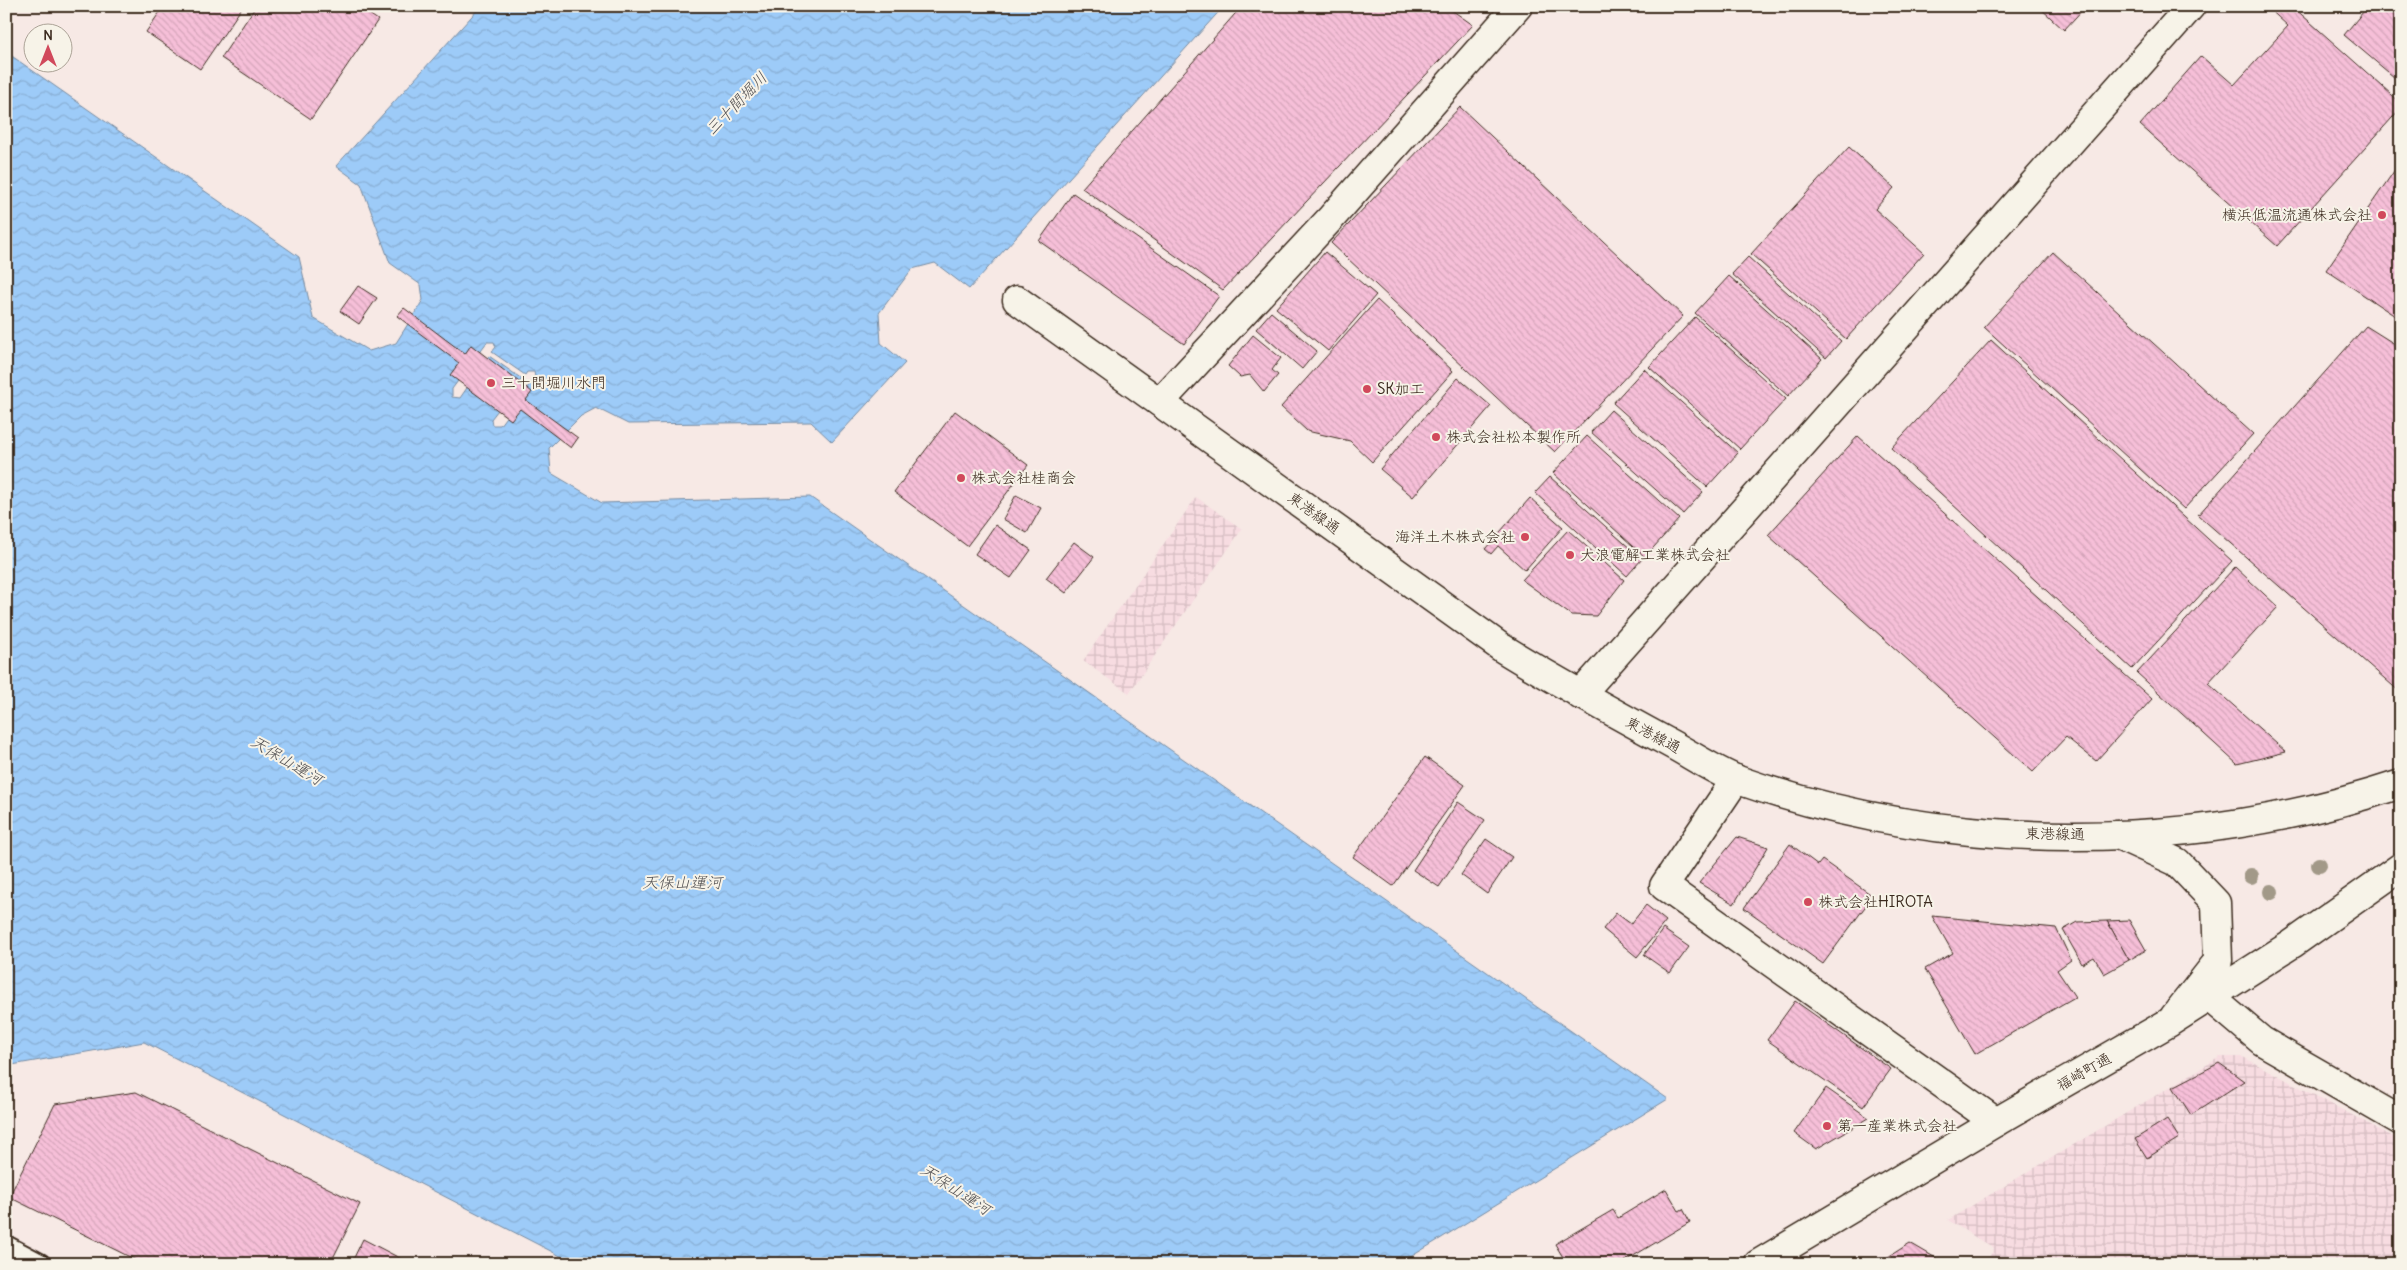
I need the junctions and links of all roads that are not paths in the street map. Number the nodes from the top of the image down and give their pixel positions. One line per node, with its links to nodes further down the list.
1 (1518, 6): 4 (street)
2 (2191, 6): 5 (street)
3 (1017, 300): 4 (street, 東港線通)
4 (1160, 402): 5 (street, 東港線通)
5 (1580, 695): 6 (street, 東港線通)
6 (1736, 779): 8 (street, 東港線通); 13 (street)
7 (2401, 784): 8 (street, 東港線通)
8 (2118, 835): 11 (street)
9 (2401, 867): 10 (street, 福崎町通)
10 (2210, 996): 11 (street, 福崎町通); 12 (street)
11 (2170, 1022): 13 (street, 福崎町通)
12 (2401, 1121)
13 (1996, 1122): 16 (street, 福崎町通)
14 (6, 1246): 15 (lane)
15 (40, 1264)
16 (1758, 1264)

